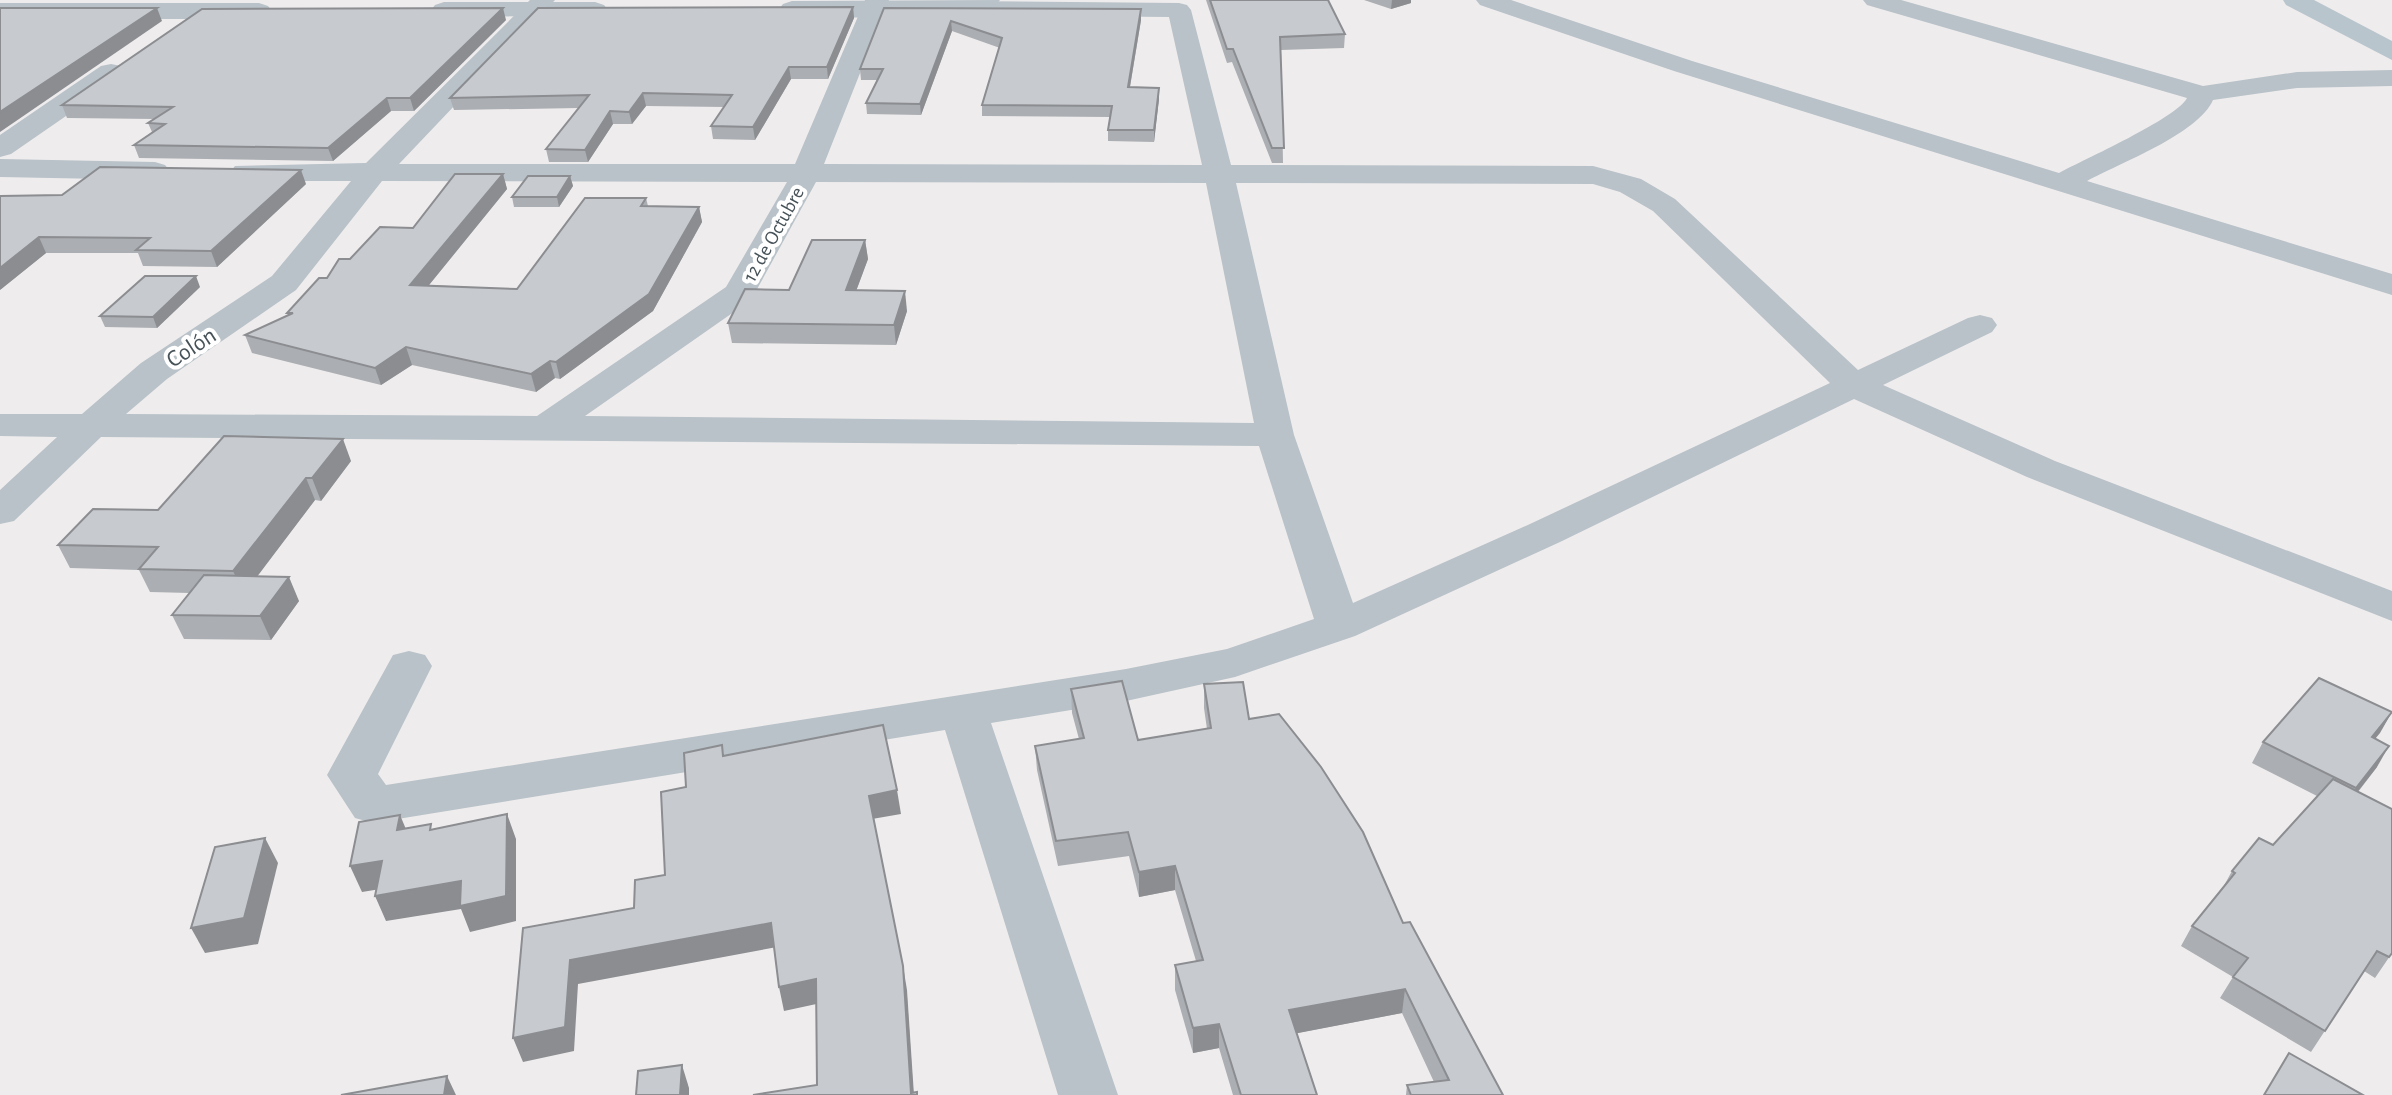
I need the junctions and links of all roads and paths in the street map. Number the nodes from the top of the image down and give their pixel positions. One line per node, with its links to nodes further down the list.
1 (988, 0): 8 (street)
2 (1488, 0): 26 (street)
3 (1875, 0): 18 (street)
4 (2295, 0): 15 (main road)
5 (876, 4): 8 (street); 10 (street); 24 (street, 12 de Octubre)
6 (538, 5): 9 (street); 11 (street); 23 (street, Colón)
7 (207, 6): 12 (street); 13 (street); 14 (street)
8 (960, 8): 25 (street)
9 (627, 9)
10 (766, 9)
11 (422, 10)
12 (0, 11)
13 (279, 11)
14 (162, 37)
15 (2392, 52)
16 (137, 54): 19 (street)
17 (2392, 78): 18 (street)
18 (2202, 94): 26 (street)
19 (0, 148)
20 (0, 168): 21 (street)
21 (186, 171)
22 (217, 172): 23 (street)
23 (372, 174): 24 (street); 32 (street, Colón)
24 (806, 174): 25 (street); 31 (street, 12 de Octubre)
25 (1219, 175): 29 (street); 33 (street)
26 (2063, 182): 27 (street)
27 (2392, 285)
28 (1980, 325): 29 (street)
29 (1854, 386): 35 (street); 36 (street)
30 (0, 425): 32 (street)
31 (545, 427): 32 (street); 33 (street)
32 (88, 428): 34 (street, Colón)
33 (1275, 435): 36 (street)
34 (0, 512)
35 (2392, 607)
36 (1339, 626): 38 (street)
37 (409, 666): 38 (street)
38 (963, 711): 39 (street)
39 (1088, 1095)

